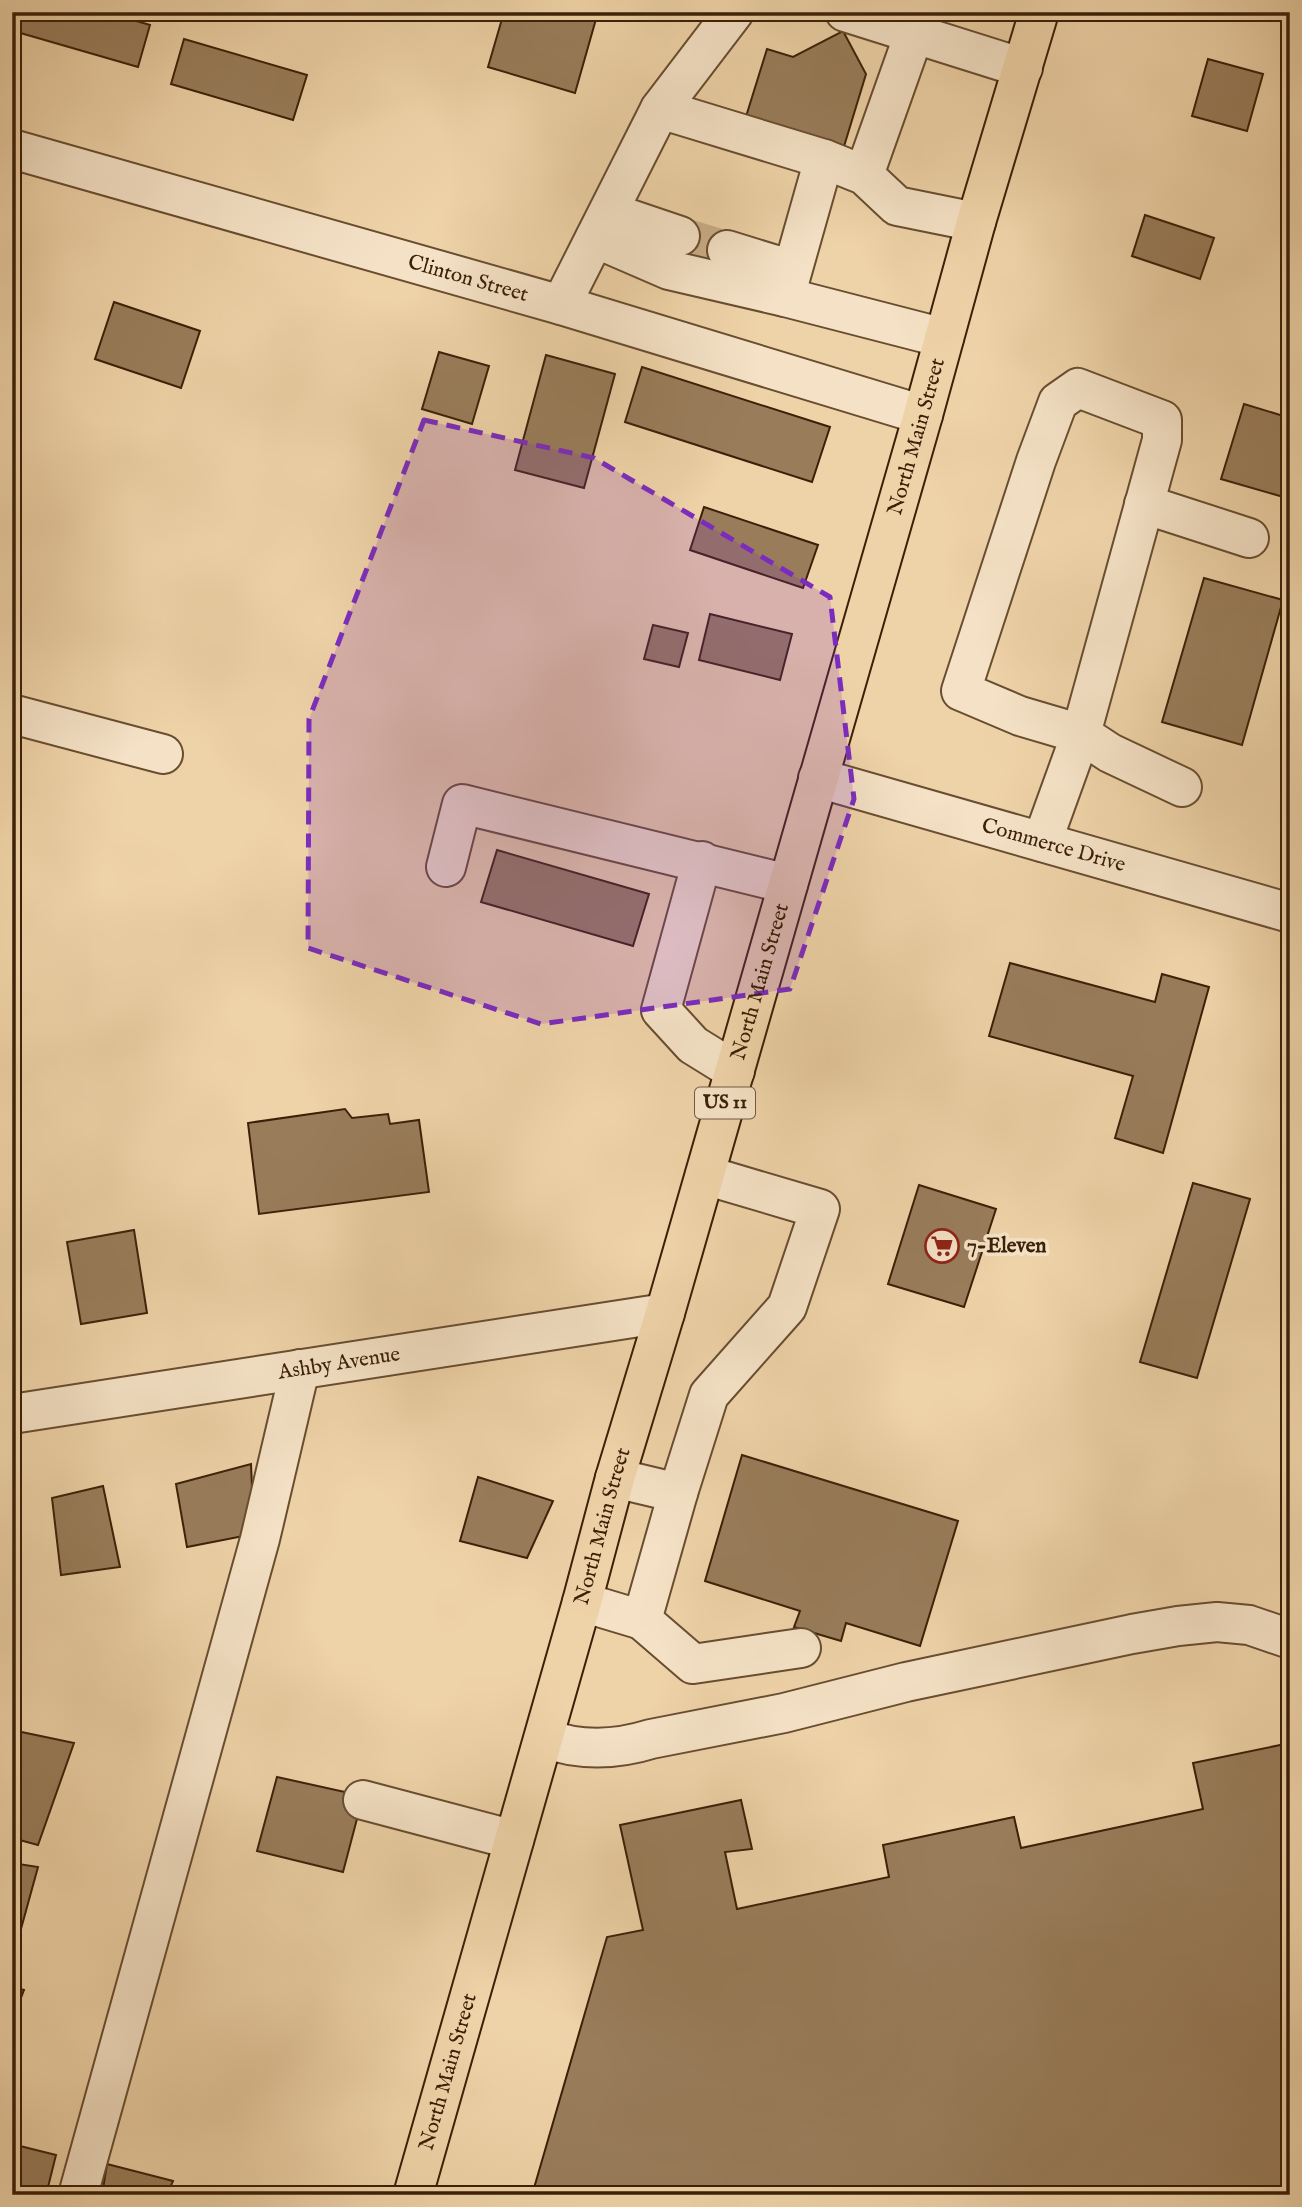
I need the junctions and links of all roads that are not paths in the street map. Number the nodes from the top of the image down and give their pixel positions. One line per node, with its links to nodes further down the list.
1 (733, 12): 6 (street)
2 (1039, 12): 5 (main road, North Main Street / US 11)
3 (862, 15): 4 (street)
4 (931, 29): 5 (street); 9 (street)
5 (1023, 68): 10 (main road, North Main Street / US 11)
6 (660, 109): 8 (street); 11 (street)
7 (12, 149): 15 (street, Clinton Street)
8 (824, 159): 9 (street); 14 (street)
9 (864, 175): 10 (street)
10 (976, 222): 16 (main road, North Main Street / US 11)
11 (602, 225): 12 (street); 14 (street); 15 (street)
12 (680, 236)
13 (727, 250): 14 (street)
14 (789, 283): 16 (street)
15 (561, 305): 17 (street, Clinton Street)
16 (944, 338): 17 (main road, North Main Street / US 11)
17 (923, 415): 23 (main road, North Main Street / US 11)
18 (1144, 504): 19 (street); 21 (street); 21 (street)
19 (1249, 538)
20 (12, 714): 22 (street)
21 (1081, 734): 24 (street); 25 (street)
22 (163, 754)
23 (818, 778): 25 (street, Commerce Drive); 28 (main road, North Main Street / US 11)
24 (1182, 787)
25 (1042, 842): 29 (street, Commerce Drive)
26 (702, 861): 27 (street); 28 (street); 30 (street)
27 (446, 867)
28 (788, 884): 30 (main road, North Main Street / US 11)
29 (1290, 913)
30 (734, 1071): 31 (main road, North Main Street / US 11)
31 (705, 1175): 32 (main road, North Main Street / US 11); 36 (street)
32 (665, 1313): 33 (street, Ashby Avenue); 35 (main road, North Main Street / US 11)
33 (300, 1369): 34 (street, Ashby Avenue); 44 (street)
34 (12, 1414)
35 (615, 1478): 36 (street); 37 (main road, North Main Street / US 11)
36 (678, 1493): 38 (street)
37 (582, 1602): 38 (street); 41 (main road, North Main Street / US 11)
38 (642, 1620): 40 (street)
39 (1290, 1639): 41 (street)
40 (801, 1648)
41 (544, 1738): 43 (main road, North Main Street / US 11)
42 (363, 1800): 43 (street)
43 (514, 1840): 45 (main road, North Main Street / US 11)
44 (78, 2195)
45 (413, 2195)

